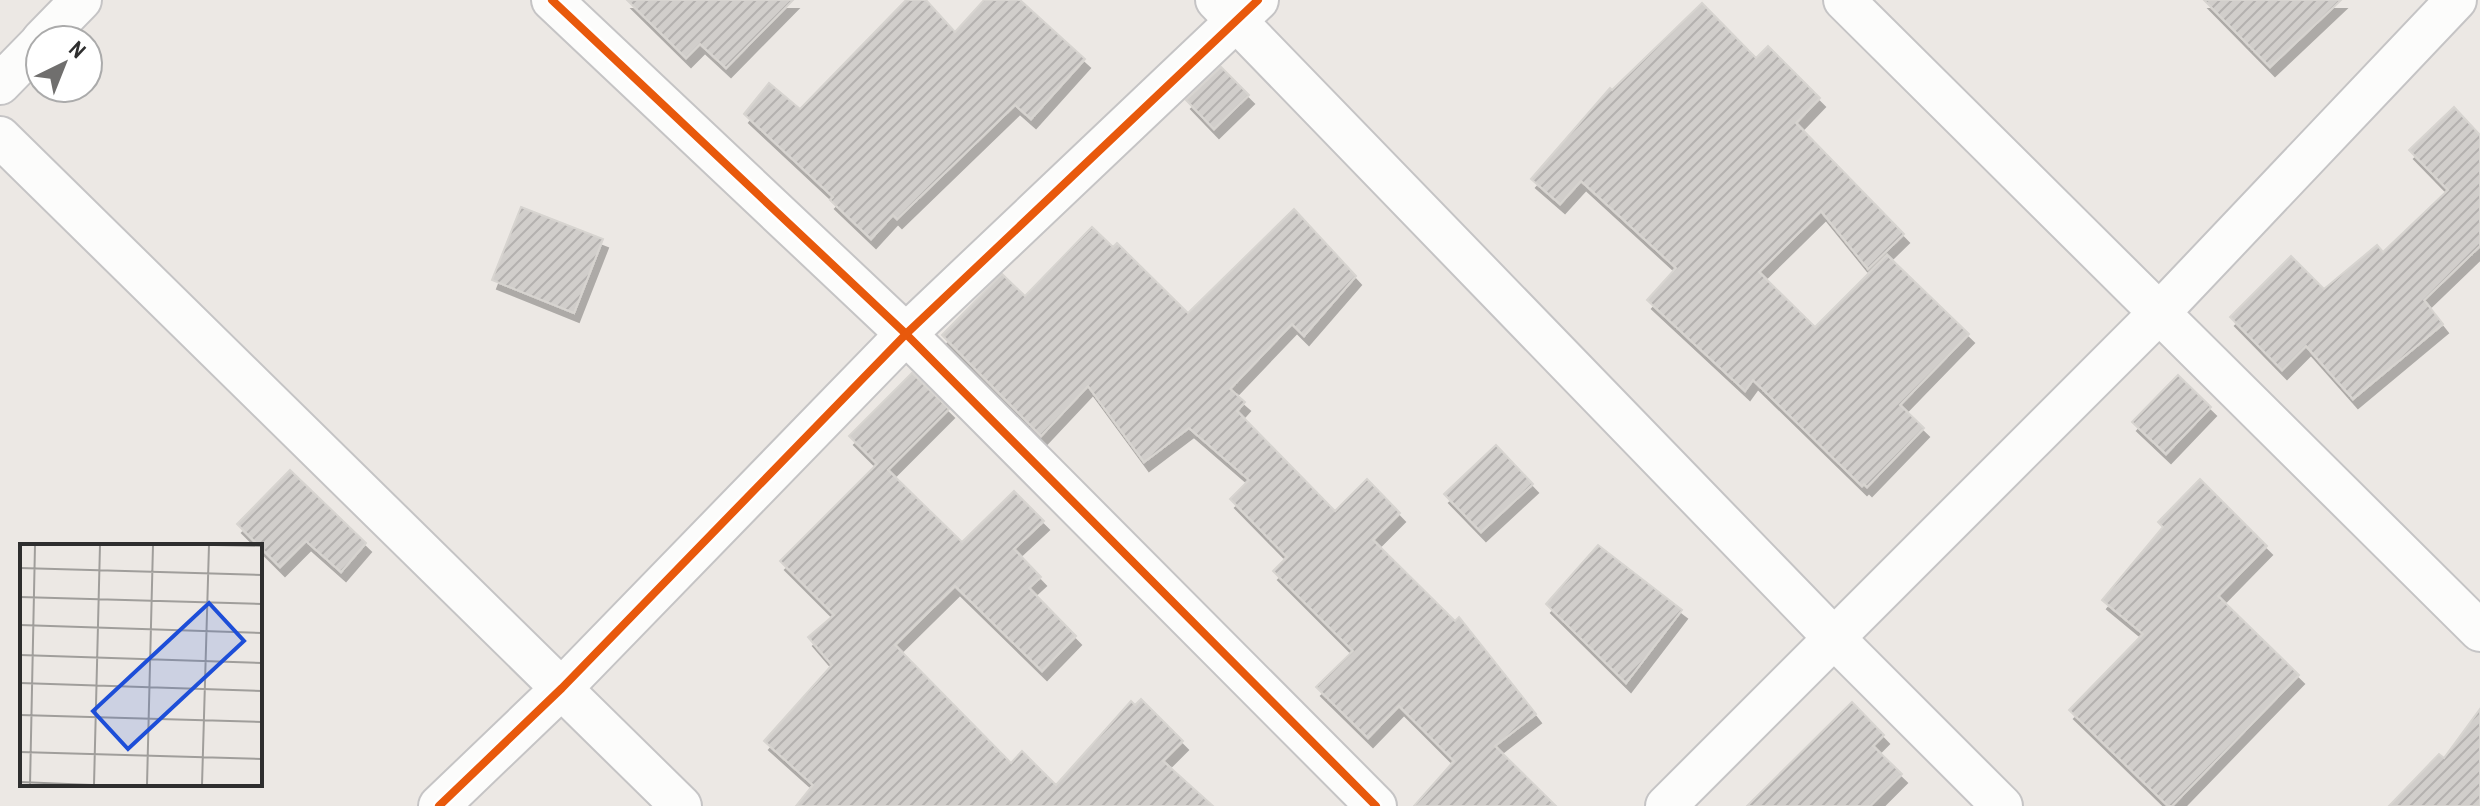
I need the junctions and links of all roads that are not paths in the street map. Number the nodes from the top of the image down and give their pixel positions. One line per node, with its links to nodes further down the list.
1 (81, 0): 6 (street)
2 (552, 0): 11 (street)
3 (1844, 0): 10 (street)
4 (2456, 0): 10 (street)
5 (1237, 7): 11 (street); 13 (street)
6 (58, 24)
7 (24, 59): 8 (street)
8 (0, 84)
9 (0, 137): 14 (street)
10 (2159, 313): 12 (street); 13 (street)
11 (906, 334): 14 (street); 17 (street)
12 (2480, 631)
13 (1834, 638): 18 (street); 19 (street)
14 (562, 688): 15 (street); 16 (street)
15 (439, 806)
16 (681, 806)
17 (1376, 806)
18 (1666, 806)
19 (2002, 806)

